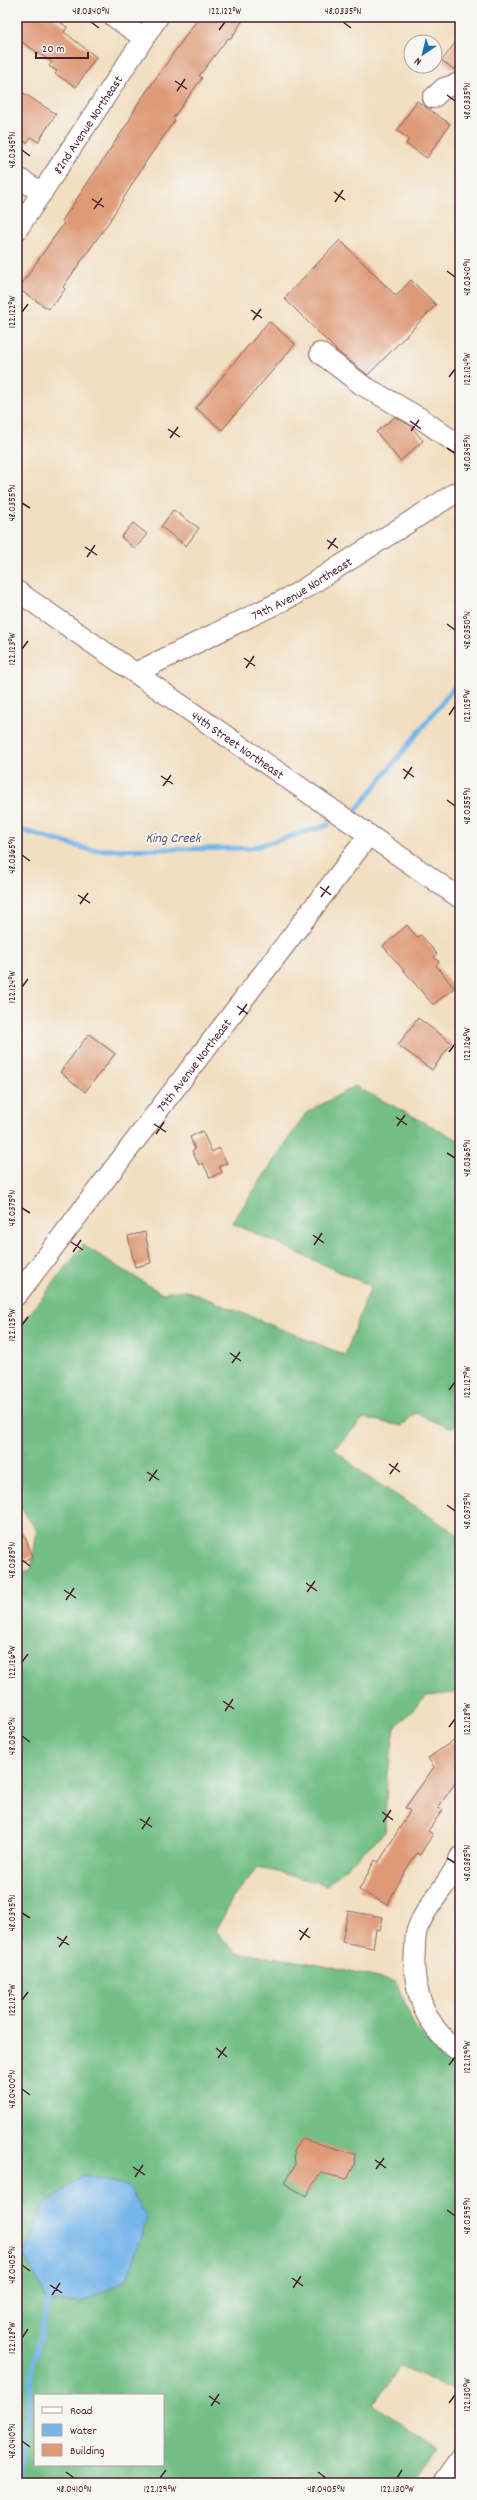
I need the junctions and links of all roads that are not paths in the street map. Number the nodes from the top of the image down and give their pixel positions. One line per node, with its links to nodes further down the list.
1 (114, 17): 3 (street)
2 (158, 17): 3 (street, 82nd Avenue Northeast)
3 (144, 38): 7 (street, 82nd Avenue Northeast)
4 (460, 83): 5 (street)
5 (433, 98)
6 (17, 177): 7 (street)
7 (42, 193): 8 (street, 82nd Avenue Northeast)
8 (17, 230)
9 (320, 353): 10 (street)
10 (460, 446)
11 (460, 490): 13 (street, 79th Avenue Northeast)
12 (17, 591): 13 (street, 44th Street Northeast)
13 (135, 673): 14 (street, 44th Street Northeast)
14 (369, 835): 15 (street, 44th Street Northeast); 16 (street, 79th Avenue Northeast)
15 (460, 898)
16 (17, 1295)
17 (460, 1857): 18 (street)
18 (460, 2052)
19 (460, 2459): 20 (street)
20 (443, 2483)

